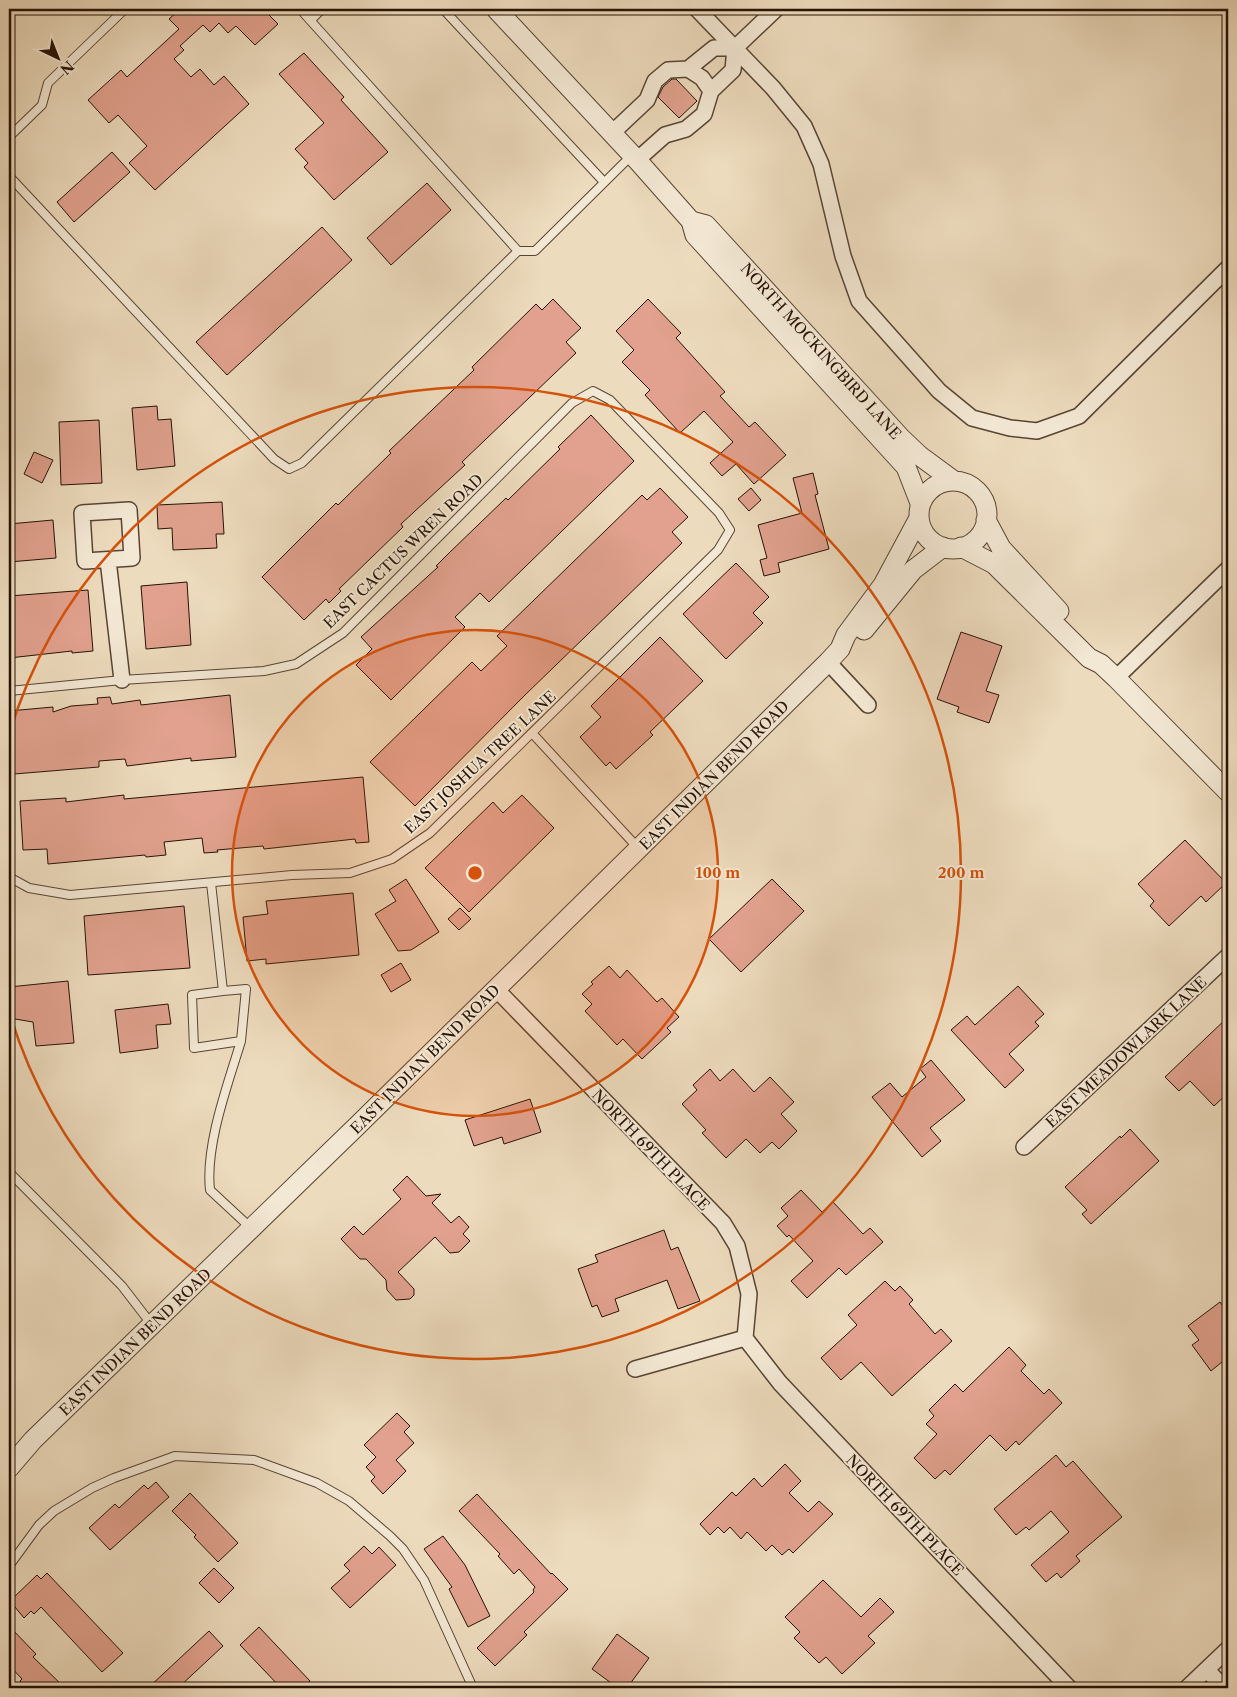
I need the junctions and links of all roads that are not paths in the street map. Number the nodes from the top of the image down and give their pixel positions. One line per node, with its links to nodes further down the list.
1 (124, 9): 13 (lane)
2 (300, 9): 8 (lane)
3 (322, 9): 8 (lane)
4 (443, 9): 16 (lane)
5 (496, 9): 12 (street, NORTH MOCKINGBIRD LANE)
6 (697, 9): 9 (street)
7 (776, 9): 9 (street)
8 (311, 20): 18 (lane)
9 (735, 48): 10 (street); 11 (street); 19 (street)
10 (688, 68): 11 (street); 12 (street)
11 (711, 91): 14 (street)
12 (612, 133): 14 (street, NORTH MOCKINGBIRD LANE)
13 (9, 137)
14 (635, 158): 16 (lane); 17 (street, NORTH MOCKINGBIRD LANE)
15 (9, 176): 18 (lane)
16 (604, 182): 18 (lane)
17 (691, 221): 20 (street, NORTH MOCKINGBIRD LANE); 21 (street, NORTH MOCKINGBIRD LANE)
18 (518, 251)
19 (1228, 268)
20 (954, 481): 21 (street); 22 (street, NORTH MOCKINGBIRD LANE)
21 (920, 511): 24 (street, NORTH MOCKINGBIRD LANE); 28 (street, EAST INDIAN BEND ROAD)
22 (986, 520): 25 (street); 29 (street, NORTH MOCKINGBIRD LANE)
23 (730, 530): 31 (lane, EAST CACTUS WREN ROAD); 34 (lane, EAST JOSHUA TREE LANE)
24 (943, 547): 25 (street, NORTH MOCKINGBIRD LANE); 28 (street, EAST INDIAN BEND ROAD)
25 (962, 547): 29 (street, NORTH MOCKINGBIRD LANE)
26 (108, 560): 26 (street); 31 (street)
27 (1228, 569): 30 (street)
28 (834, 655): 33 (street); 36 (street, EAST INDIAN BEND ROAD)
29 (1101, 664): 30 (street, NORTH MOCKINGBIRD LANE)
30 (1116, 678): 35 (street, NORTH MOCKINGBIRD LANE)
31 (122, 680): 32 (lane, EAST CACTUS WREN ROAD)
32 (9, 691)
33 (868, 705)
34 (532, 733): 36 (lane); 38 (lane, EAST JOSHUA TREE LANE)
35 (1228, 792)
36 (639, 849): 40 (street, EAST INDIAN BEND ROAD)
37 (9, 877): 38 (lane, EAST JOSHUA TREE LANE)
38 (211, 883): 41 (lane)
39 (1228, 956): 43 (street, EAST MEADOWLARK LANE)
40 (496, 989): 45 (street, EAST INDIAN BEND ROAD); 47 (street, NORTH 69TH PLACE)
41 (223, 992): 42 (lane); 42 (lane)
42 (241, 1041): 45 (lane)
43 (1024, 1147)
44 (9, 1172): 46 (lane)
45 (252, 1228): 46 (street, EAST INDIAN BEND ROAD)
46 (152, 1325): 49 (street, EAST INDIAN BEND ROAD)
47 (744, 1338): 48 (street); 54 (street, NORTH 69TH PLACE)
48 (635, 1369)
49 (9, 1468)
50 (9, 1566): 53 (lane)
51 (1228, 1649): 52 (street)
52 (1207, 1670): 55 (street); 56 (street)
53 (473, 1688)
54 (1069, 1688)
55 (1187, 1688)
56 (1224, 1688)

